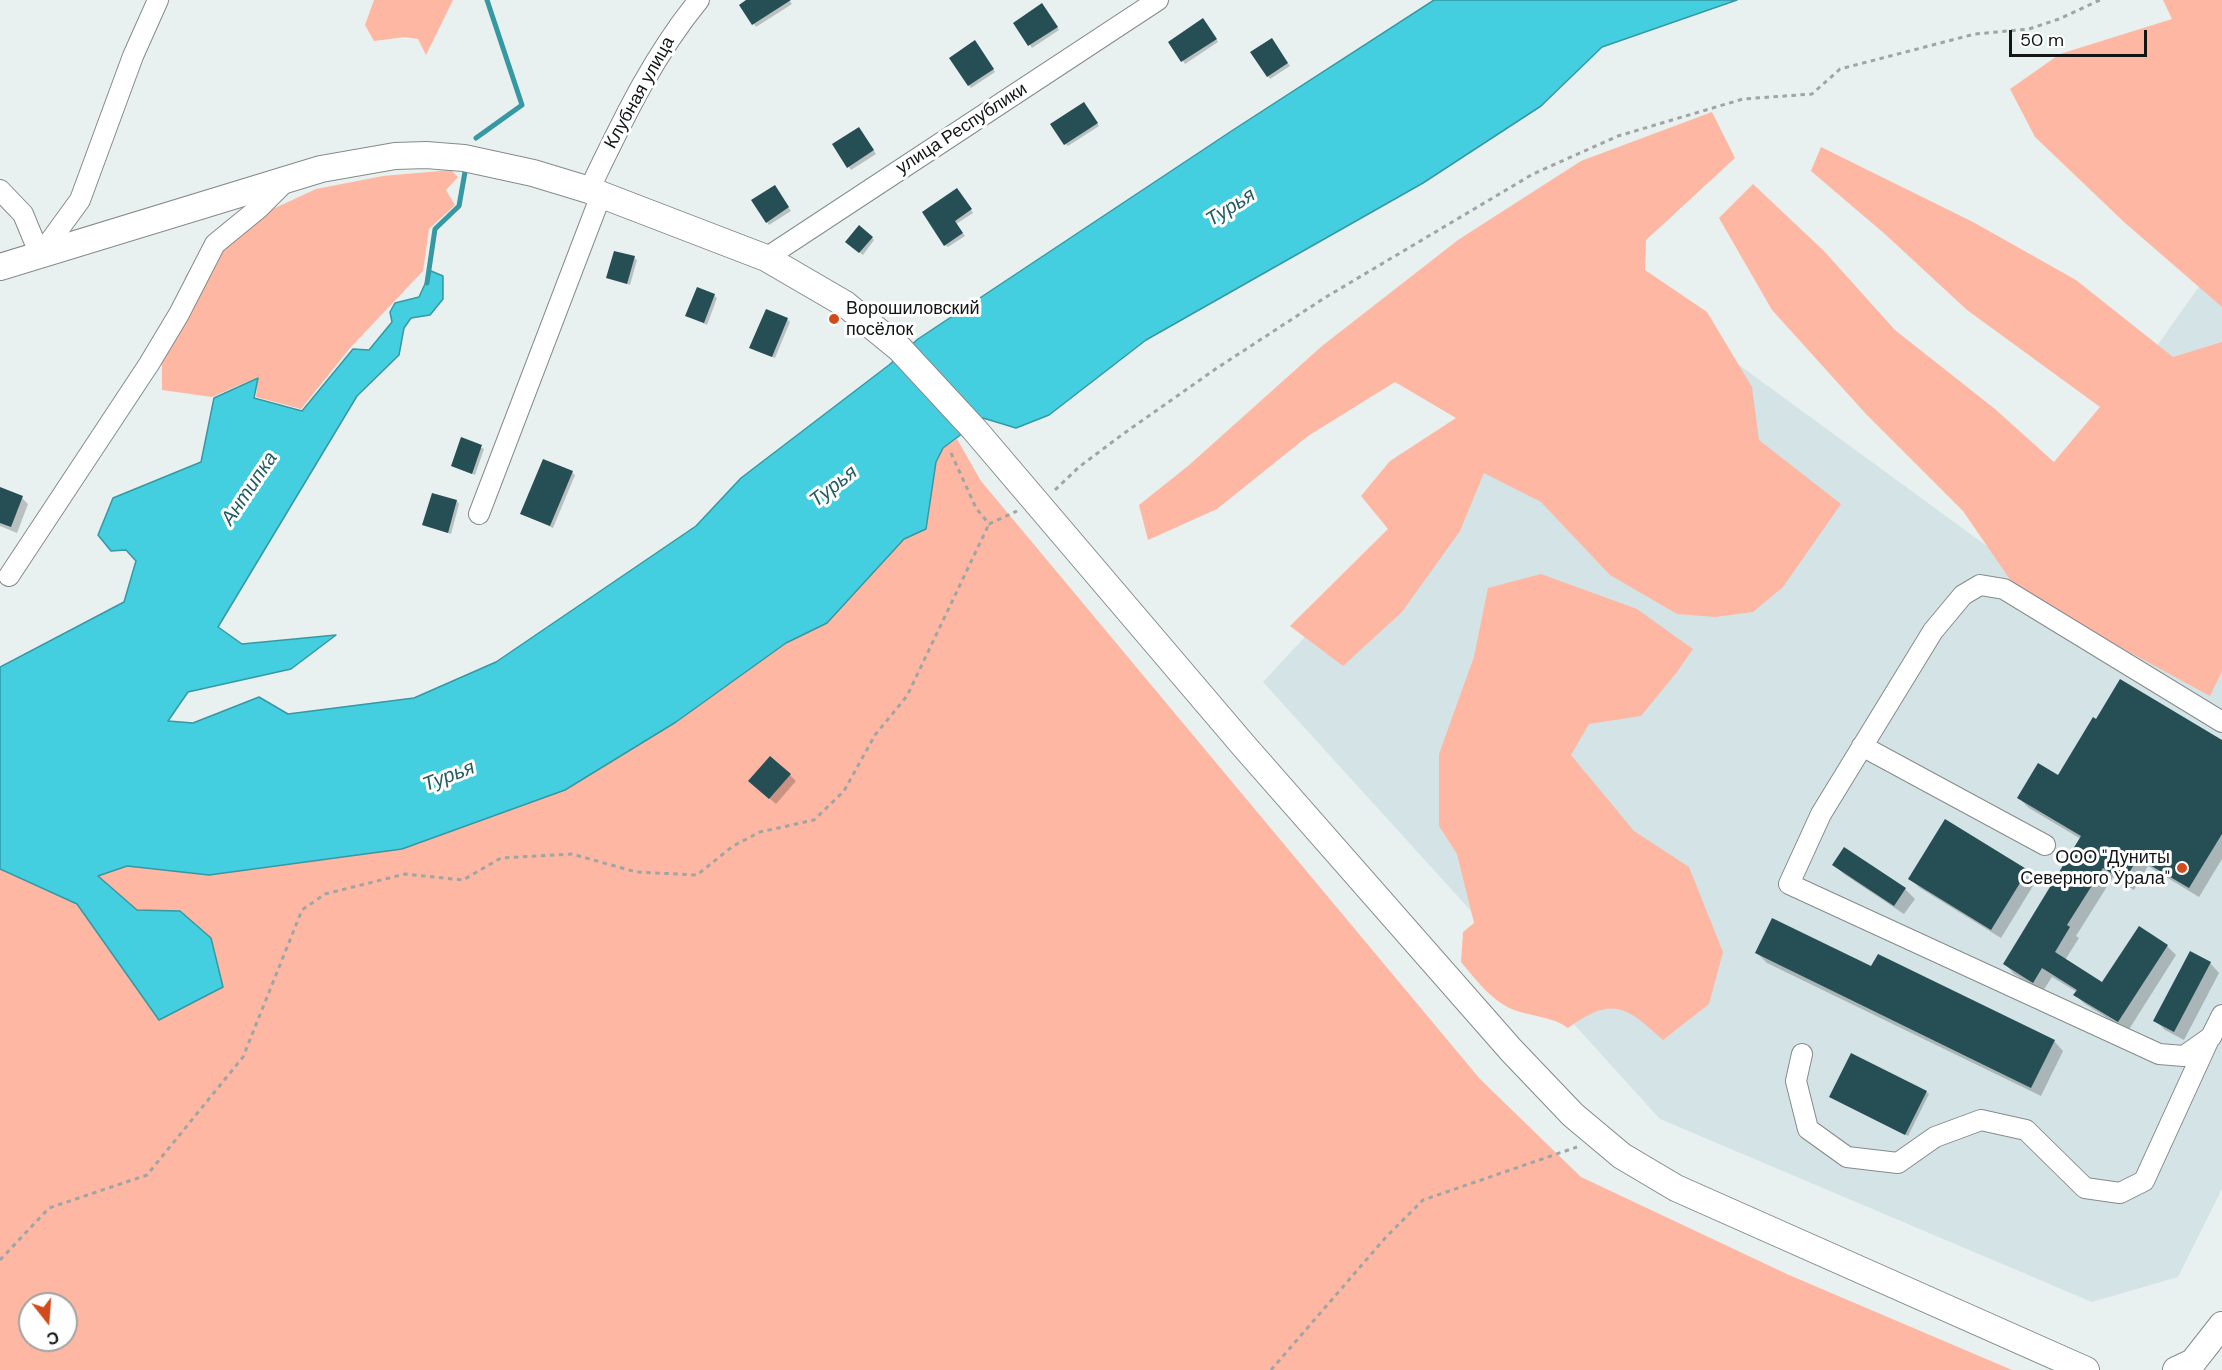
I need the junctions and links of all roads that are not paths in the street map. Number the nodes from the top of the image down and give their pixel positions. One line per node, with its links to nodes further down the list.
1 (158, 0): 7 (street)
2 (699, 0): 6 (street, Клубная улица)
3 (1158, 0): 8 (street, улица Республики)
4 (287, 179): 6 (main road); 7 (main road); 11 (street)
5 (0, 190): 7 (street)
6 (595, 193): 8 (main road); 10 (street, Клубная улица)
7 (40, 255): 9 (main road)
8 (766, 258): 20 (main road)
9 (0, 267)
10 (479, 514)
11 (9, 576)
12 (2222, 722): 13 (street)
13 (1862, 746): 14 (street); 16 (street)
14 (2044, 844)
15 (2222, 1015): 16 (street)
16 (2211, 1037): 17 (street)
17 (1802, 1054)
18 (2222, 1326): 21 (main road)
19 (2222, 1337): 22 (main road)
20 (2082, 1369)
21 (2176, 1370)
22 (2207, 1370)

